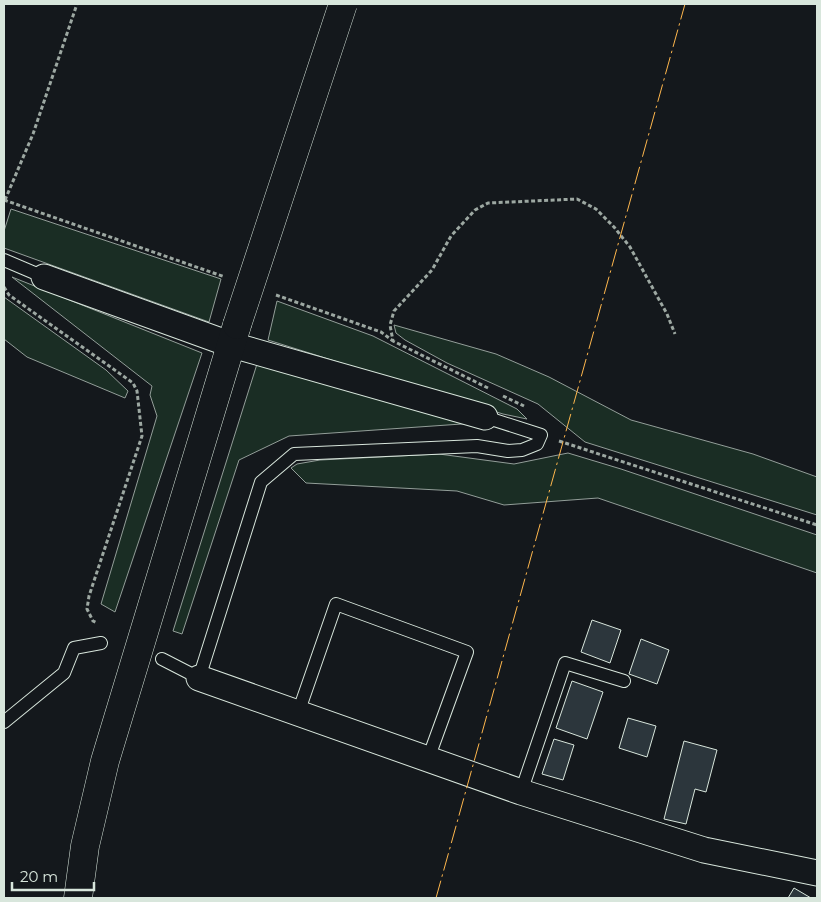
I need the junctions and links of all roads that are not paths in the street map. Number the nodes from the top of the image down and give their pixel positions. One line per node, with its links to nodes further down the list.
1 (343, 4): 4 (street, bridge)
2 (4, 260): 3 (lane)
3 (44, 277): 4 (street)
4 (234, 335): 5 (street); 15 (street)
5 (485, 417): 8 (lane)
6 (101, 643): 11 (lane)
7 (162, 659): 8 (lane)
8 (199, 678): 10 (street)
9 (624, 681): 13 (lane)
10 (298, 713): 12 (street); 12 (lane)
11 (4, 722)
12 (428, 759): 13 (street)
13 (521, 792): 14 (street)
14 (817, 873)
15 (78, 898)

